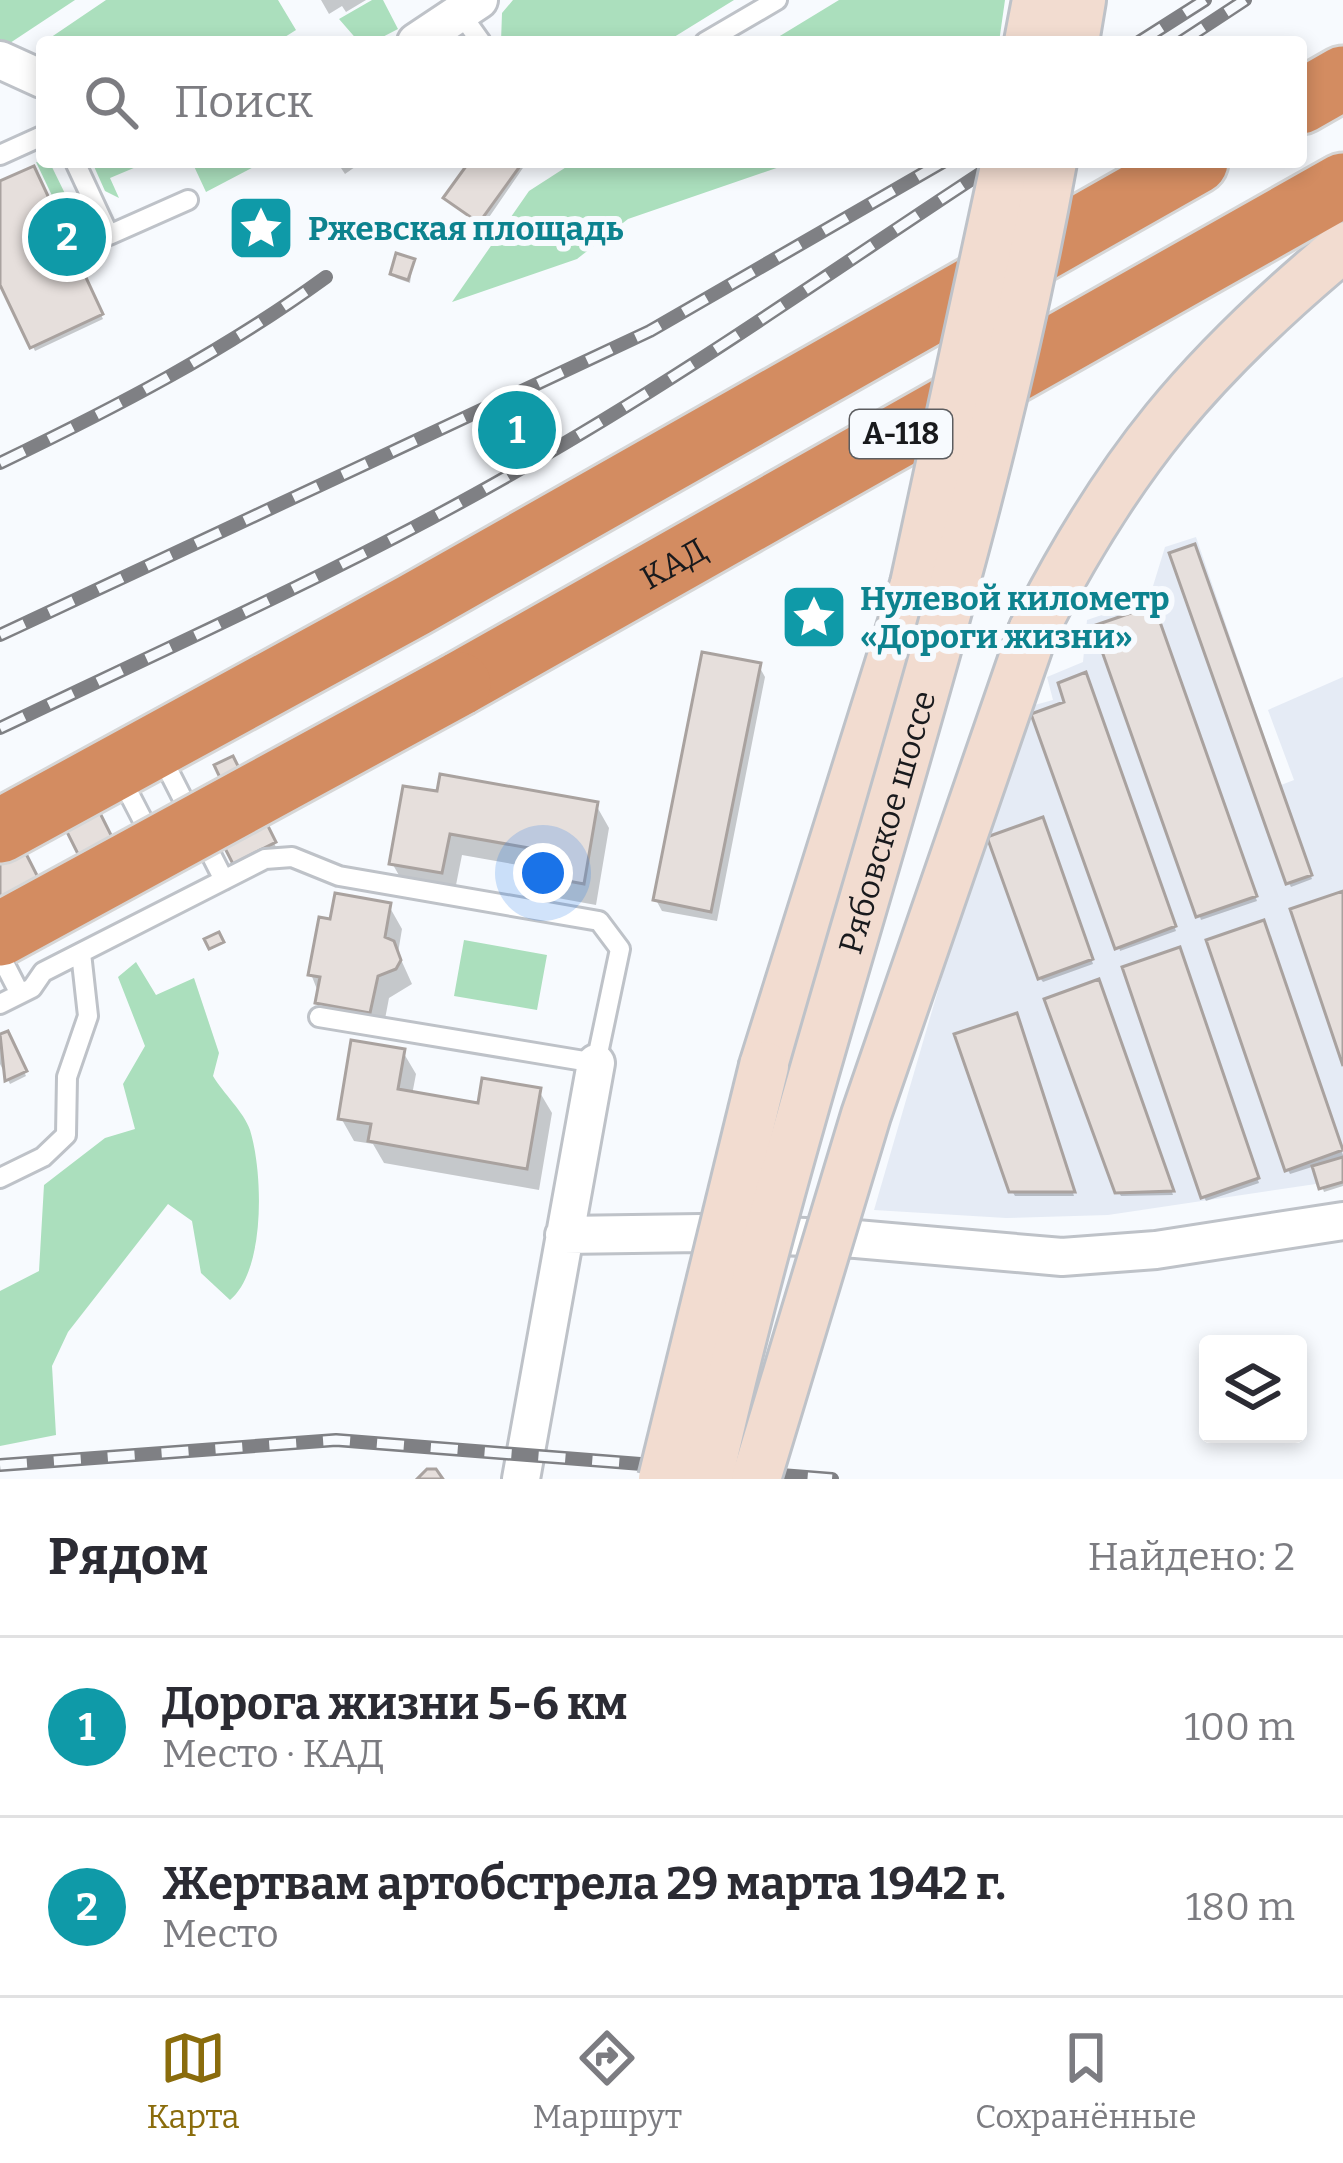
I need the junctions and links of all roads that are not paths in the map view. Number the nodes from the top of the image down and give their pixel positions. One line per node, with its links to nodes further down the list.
1 (777, 0): 6 (lane)
2 (1036, 0): 4 (main road)
3 (474, 19): 5 (street)
4 (1065, 30)
5 (431, 36)
6 (715, 36)
7 (0, 60): 8 (street)
8 (36, 76)
9 (1343, 78): 10 (highway)
10 (1307, 99)
11 (36, 139): 12 (lane)
12 (0, 155)
13 (78, 168): 18 (lane)
14 (1005, 168): 36 (main road, Рябовское шоссе, bridge)
15 (1051, 168): 37 (main road, Рябовское шоссе, bridge)
16 (1185, 168): 20 (highway, А-118)
17 (1343, 185): 25 (highway, КАД / А-118, bridge)
18 (188, 200)
19 (1343, 247): 38 (main road, bridge)
20 (0, 831)
21 (206, 845): 22 (lane); 22 (lane); 23 (lane)
22 (166, 866): 24 (lane)
23 (224, 880): 24 (lane); 31 (lane)
24 (100, 925): 26 (lane)
25 (0, 934)
26 (81, 953): 28 (lane); 32 (lane)
27 (0, 955): 28 (lane)
28 (20, 994): 29 (lane)
29 (0, 1004)
30 (319, 1017): 31 (lane)
31 (596, 1063): 34 (street)
32 (0, 1178)
33 (1343, 1221): 34 (street)
34 (564, 1235): 35 (street)
35 (521, 1479)
36 (664, 1479)
37 (708, 1479)
38 (756, 1479)

